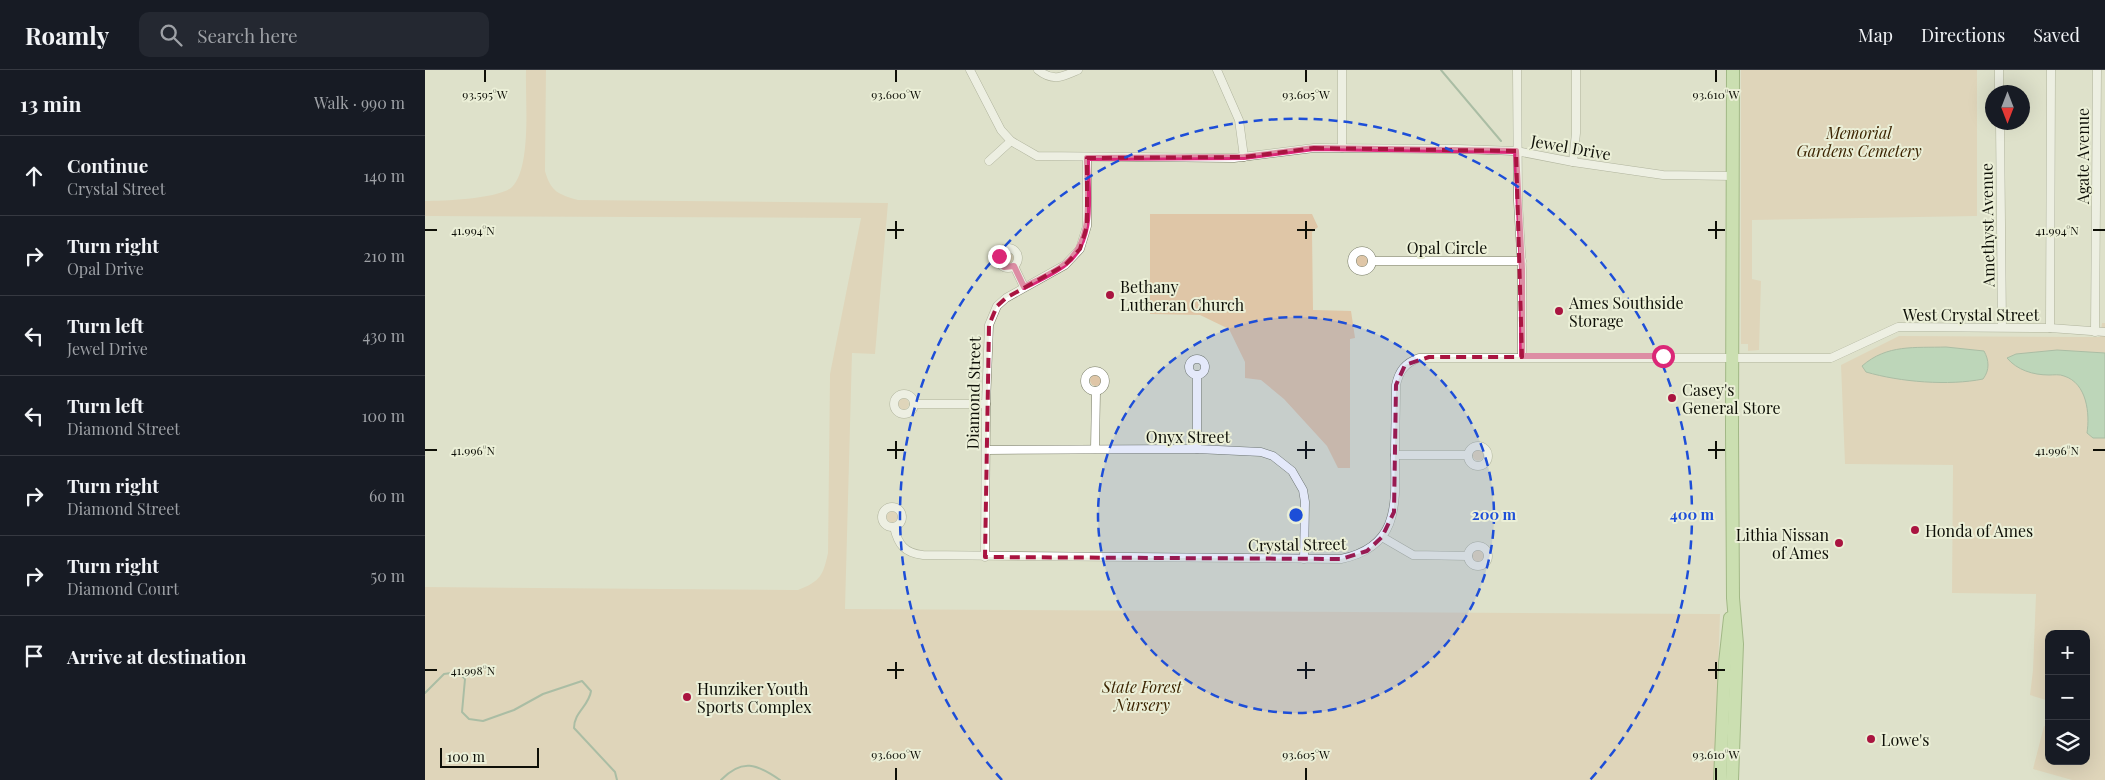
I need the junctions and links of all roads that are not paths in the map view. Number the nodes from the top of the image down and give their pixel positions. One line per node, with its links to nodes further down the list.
1 (970, 70): 14 (street, Jewel Drive)
2 (1038, 70): 3 (street)
3 (1078, 70)
4 (1217, 70): 17 (street)
5 (1342, 70): 15 (street)
6 (1517, 70): 16 (street)
7 (1576, 70): 20 (street)
8 (1733, 70): 21 (main road)
9 (1999, 70): 12 (street)
10 (2051, 70): 27 (street)
11 (2097, 70): 28 (street, Agate Avenue)
12 (1999, 85)
13 (2000, 130): 26 (street, Amethyst Avenue)
14 (1011, 141): 18 (street, Jewel Drive); 19 (street)
15 (1342, 148): 16 (street, Jewel Drive); 17 (street, Jewel Drive)
16 (1516, 151): 20 (street, Jewel Drive); 23 (street)
17 (1244, 157): 18 (street, Jewel Drive)
18 (1087, 158): 25 (street, Diamond Street)
19 (989, 161)
20 (1573, 162): 21 (street, Jewel Drive)
21 (1733, 176): 31 (main road)
22 (1372, 261): 23 (street, Opal Circle)
23 (1522, 261): 30 (street)
24 (1014, 266): 25 (street)
25 (1024, 287): 35 (street, Diamond Street)
26 (2002, 327): 27 (street, West Crystal Street); 31 (street, West Crystal Street)
27 (2050, 328): 28 (street, West Crystal Street)
28 (2095, 332): 29 (street, West Crystal Street)
29 (2105, 332)
30 (1522, 356): 31 (street, Crystal Street); 39 (street, Crystal Street)
31 (1733, 357): 46 (main road)
32 (1197, 376): 37 (street)
33 (1096, 391): 36 (street)
34 (914, 404): 35 (street)
35 (986, 404): 38 (street, Diamond Street)
36 (1095, 449): 37 (street, Onyx Street); 38 (street, Onyx Street)
37 (1197, 449): 45 (street, Onyx Street)
38 (986, 450): 43 (street, Diamond Street)
39 (1395, 454): 40 (street); 42 (street, Crystal Street)
40 (1468, 455)
41 (894, 527): 43 (street, Crystal Street)
42 (1383, 537): 44 (street); 45 (street, Crystal Street)
43 (985, 556): 45 (street, Crystal Street)
44 (1468, 556)
45 (1304, 559)
46 (1733, 598): 47 (main road); 48 (main road)
47 (1720, 780)
48 (1732, 780)

